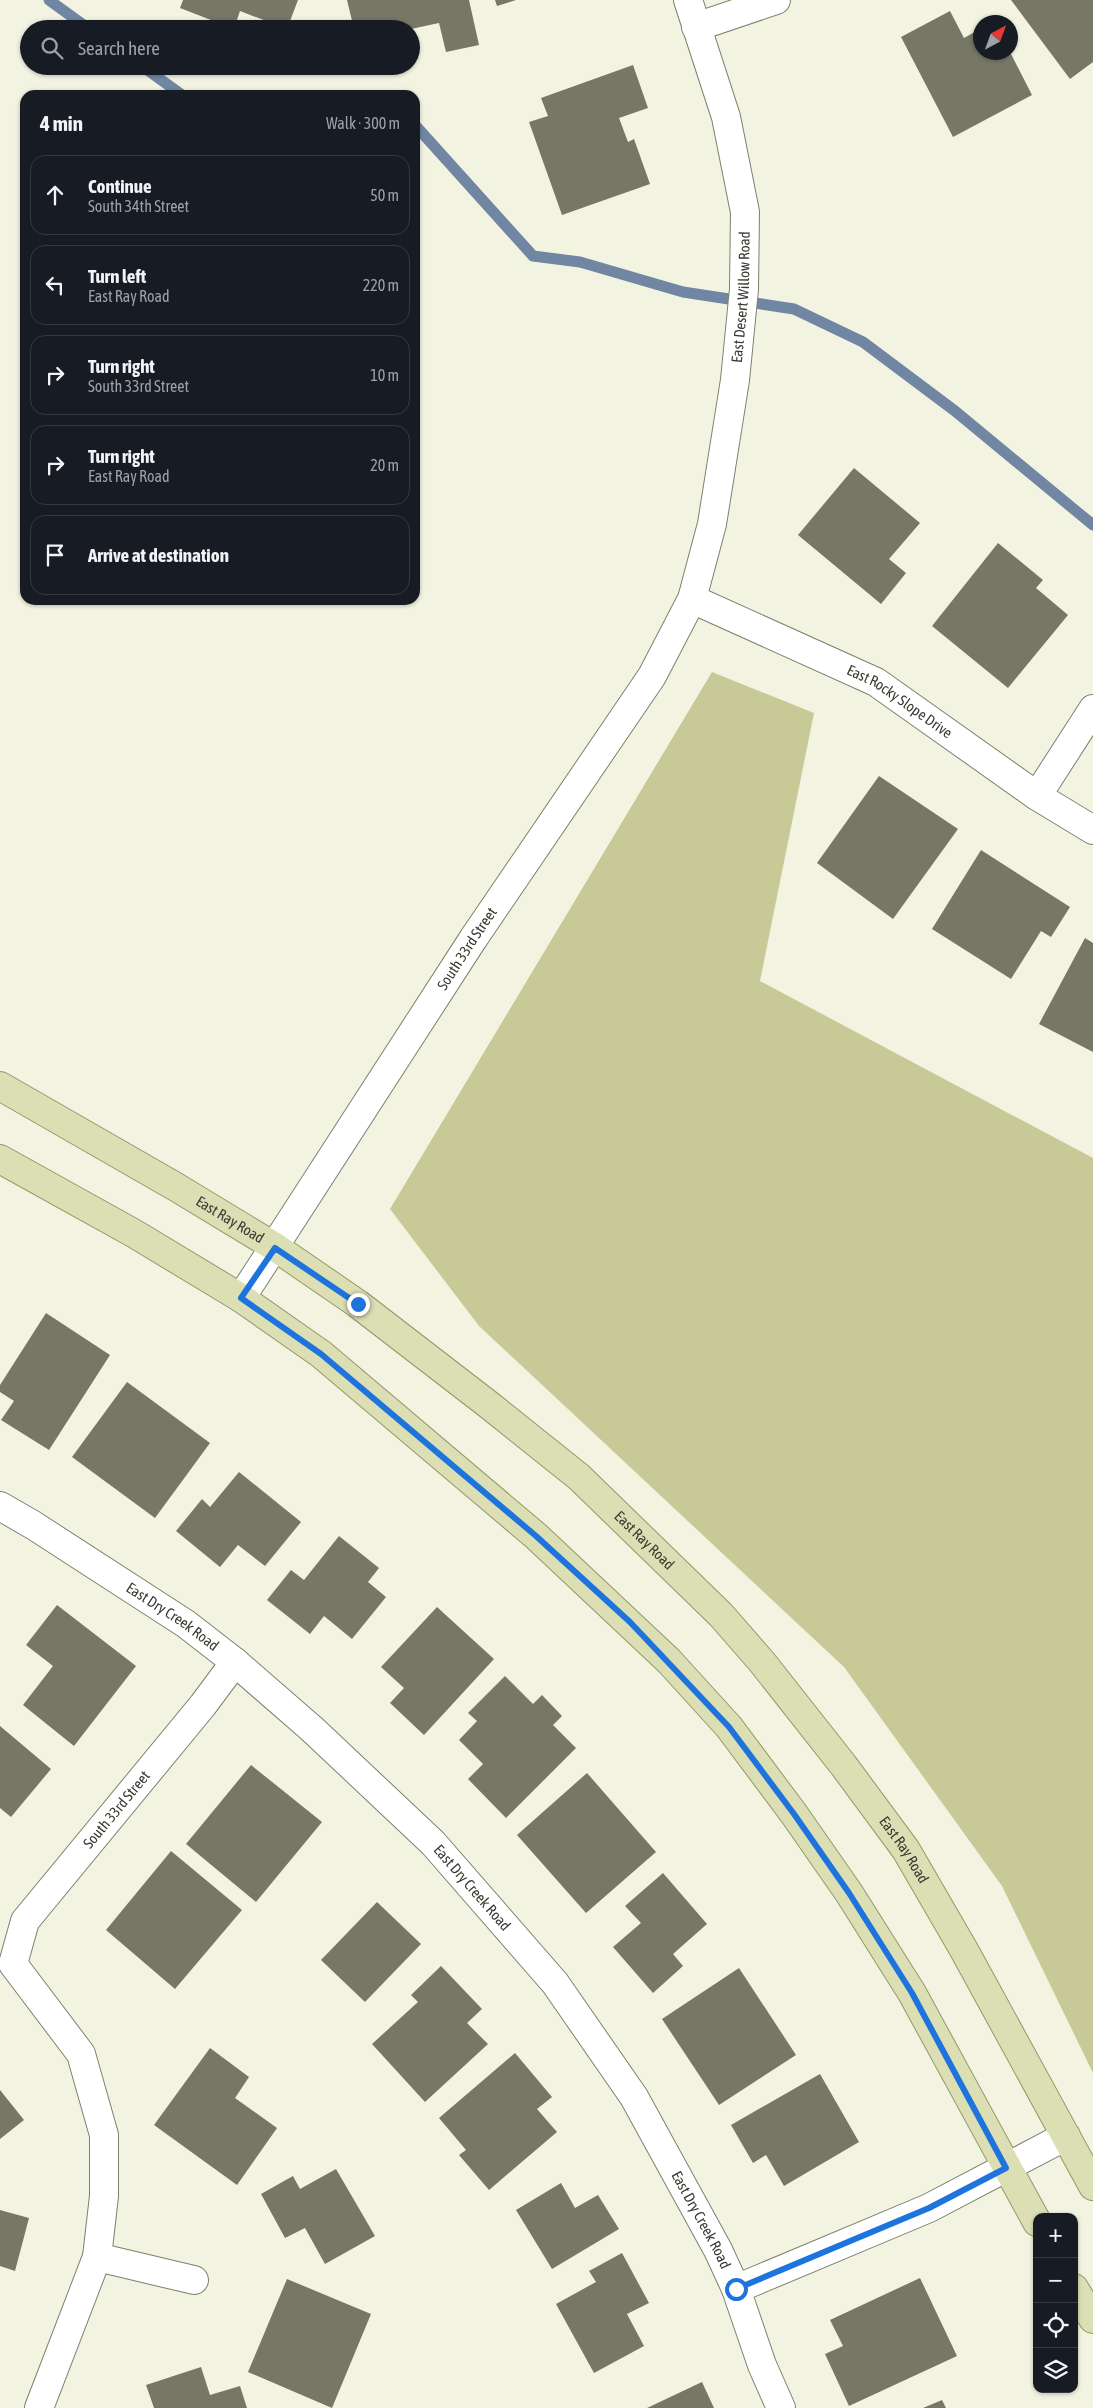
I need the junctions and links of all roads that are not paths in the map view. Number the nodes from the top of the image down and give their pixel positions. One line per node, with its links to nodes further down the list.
1 (688, 0): 3 (street, East Desert Willow Road)
2 (776, 0): 3 (street)
3 (696, 27): 4 (street, East Desert Willow Road)
4 (692, 599): 6 (street, East Rocky Slope Drive); 10 (street, South 33rd Street)
5 (1093, 709): 6 (street)
6 (1037, 796): 7 (street, East Rocky Slope Drive)
7 (1093, 830)
8 (0, 1086): 10 (main road, East Ray Road)
9 (0, 1159): 11 (main road)
10 (275, 1248): 11 (street, South 33rd Street); 14 (main road, East Ray Road)
11 (241, 1298): 15 (main road)
12 (0, 1506): 13 (street, East Dry Creek Road)
13 (235, 1662): 18 (street, South 33rd Street); 20 (street, East Dry Creek Road)
14 (1066, 2136): 15 (street); 16 (main road, East Ray Road)
15 (1006, 2168): 17 (main road); 20 (street)
16 (1093, 2186)
17 (1033, 2215)
18 (97, 2257): 19 (street); 23 (street)
19 (194, 2280)
20 (736, 2289): 24 (street, East Dry Creek Road)
21 (1078, 2294): 22 (main road)
22 (1093, 2318)
23 (39, 2408)
24 (781, 2408)

